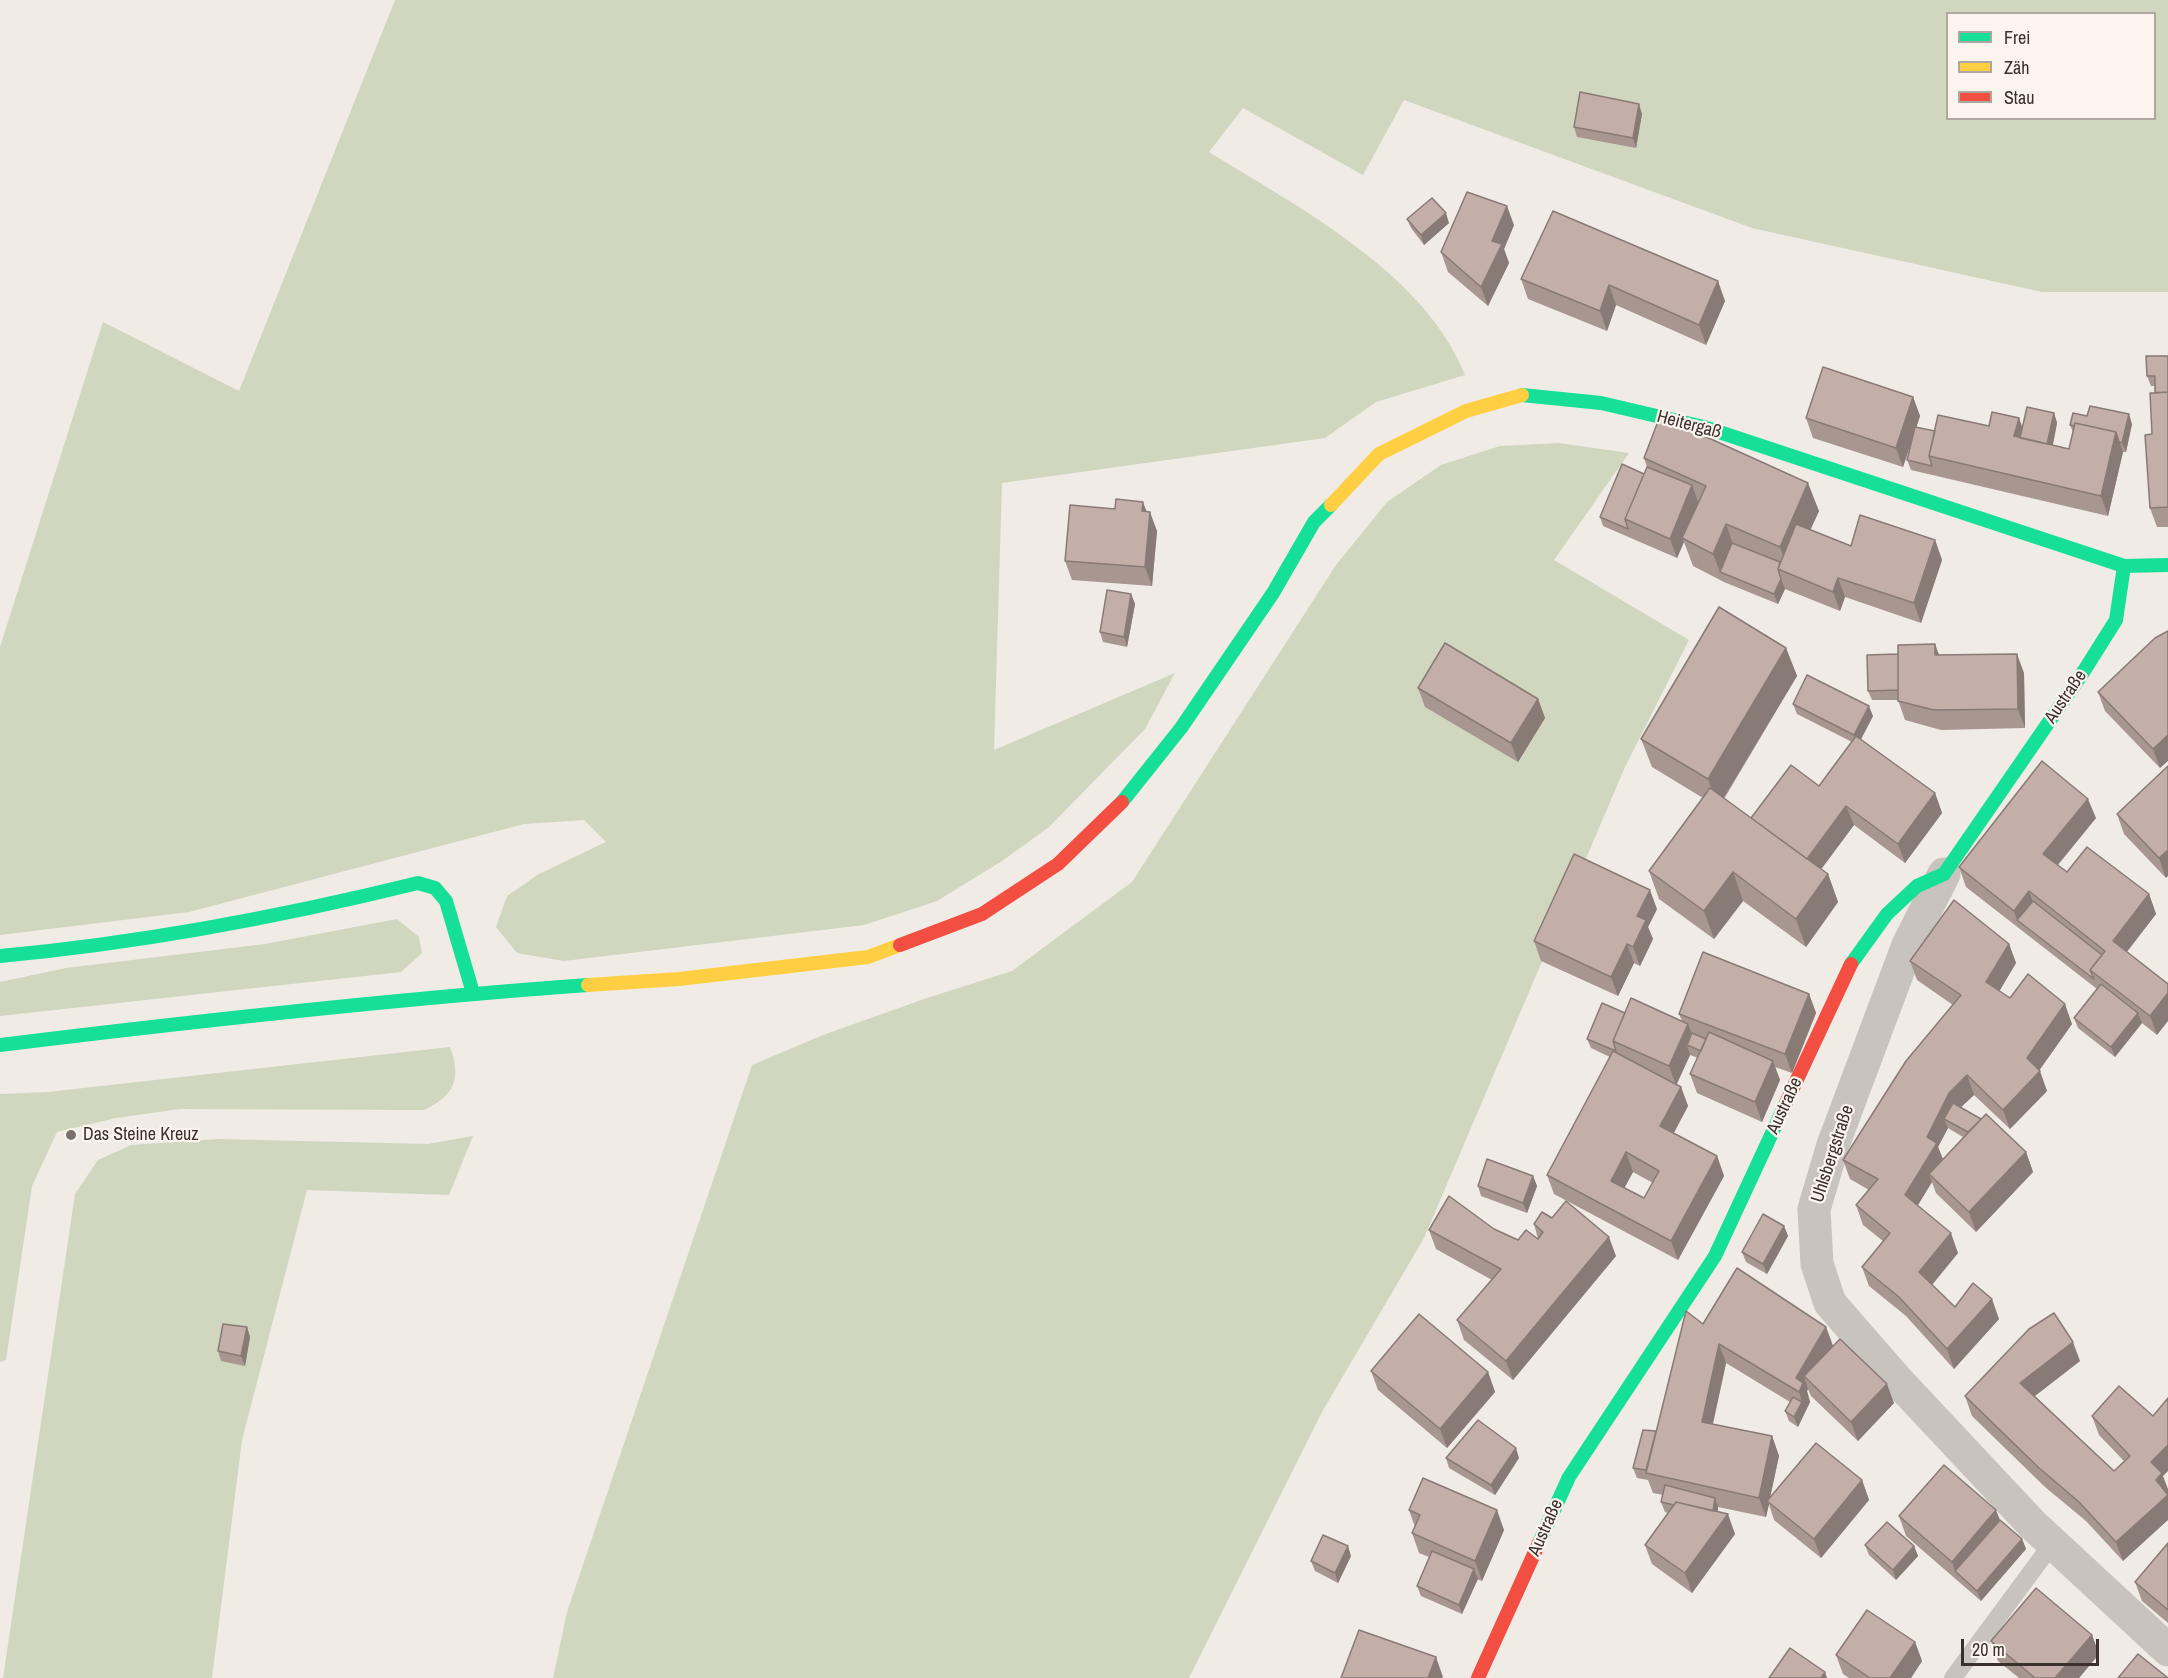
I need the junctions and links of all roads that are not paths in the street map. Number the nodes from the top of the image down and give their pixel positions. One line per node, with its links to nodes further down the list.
1 (2168, 564): 2 (street, Heitergaß)
2 (2124, 566): 3 (street, Austraße); 5 (street, Heitergaß)
3 (1944, 874): 7 (street, Uhlsbergstraße); 9 (street, Austraße)
4 (0, 956): 5 (street)
5 (473, 993): 6 (street, Heitergaß)
6 (0, 1045)
7 (2052, 1544): 8 (street, Uhlsbergstraße); 10 (lane)
8 (2168, 1650)
9 (1478, 1678)
10 (1953, 1678)

